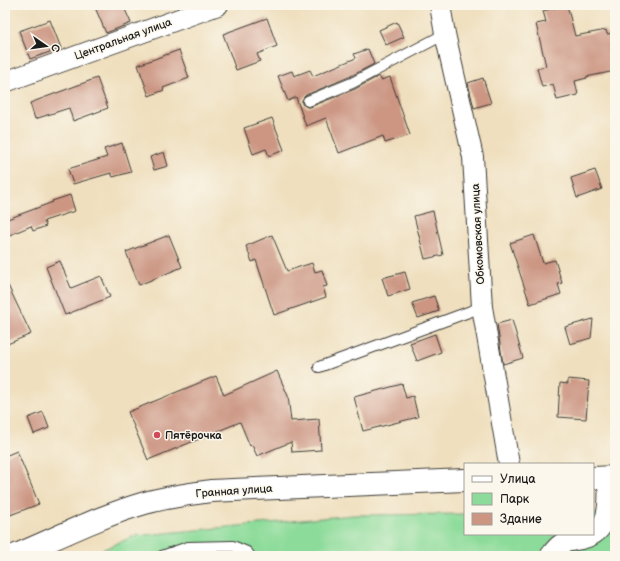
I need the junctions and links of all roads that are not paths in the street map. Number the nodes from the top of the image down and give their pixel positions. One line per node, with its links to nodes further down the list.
1 (218, 5): 4 (street, Центральная улица)
2 (440, 5): 3 (street, Обкомовская улица)
3 (445, 34): 5 (lane); 6 (street, Обкомовская улица)
4 (5, 82)
5 (308, 101)
6 (482, 307): 7 (lane); 8 (street, Обкомовская улица)
7 (319, 367)
8 (509, 463)
9 (605, 477): 11 (street)
10 (464, 480): 13 (street, Гранная улица)
11 (594, 534)
12 (591, 535): 16 (street)
13 (14, 556)
14 (162, 556): 15 (lane)
15 (250, 556)
16 (550, 556)

